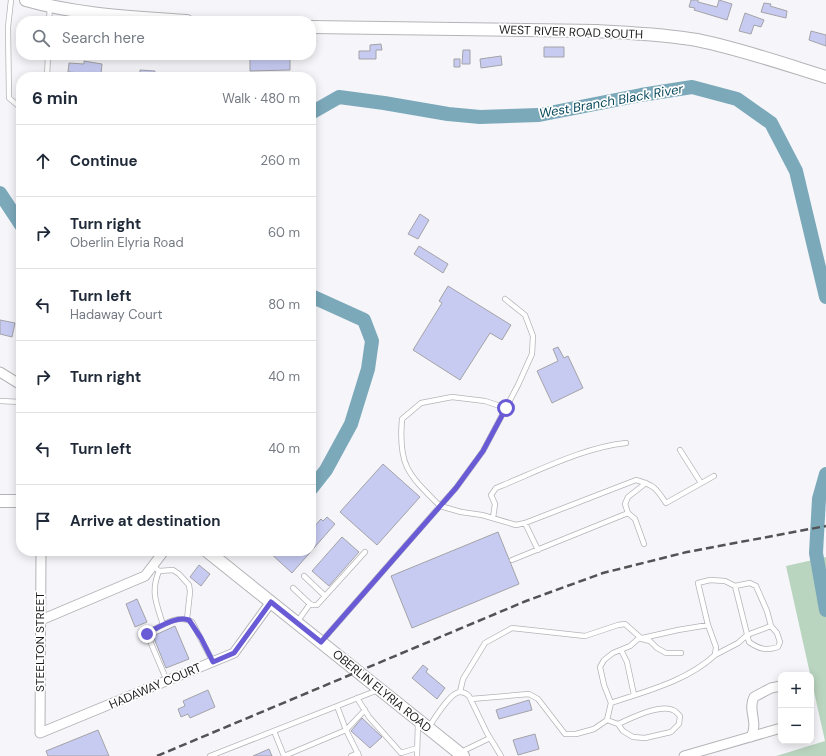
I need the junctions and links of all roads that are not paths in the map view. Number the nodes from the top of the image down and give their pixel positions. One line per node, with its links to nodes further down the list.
1 (11, 0): 10 (lane)
2 (26, 0): 3 (main road)
3 (50, 6): 4 (lane); 5 (main road)
4 (49, 16)
5 (119, 16)
6 (316, 26): 9 (main road, WEST RIVER ROAD SOUTH)
7 (48, 60): 8 (lane)
8 (47, 72)
9 (826, 77)
10 (16, 104)
11 (505, 299): 16 (lane)
12 (0, 372): 13 (street)
13 (16, 382)
14 (0, 401): 15 (lane)
15 (16, 402)
16 (506, 408): 24 (lane); 24 (lane)
17 (626, 443): 26 (lane)
18 (680, 450): 21 (lane)
19 (714, 476): 21 (lane)
20 (646, 483): 21 (lane); 25 (lane); 27 (lane)
21 (700, 483)
22 (0, 501): 23 (main road)
23 (16, 501)
24 (440, 506): 26 (lane); 50 (lane)
25 (628, 513): 28 (lane); 29 (lane)
26 (493, 518): 27 (lane)
27 (525, 523): 29 (lane)
28 (644, 544)
29 (538, 550): 34 (lane)
30 (364, 552): 39 (lane)
31 (41, 556): 43 (street, STEELTON STREET)
32 (162, 556): 35 (street)
33 (213, 556): 40 (main road, OBERLIN ELYRIA ROAD)
34 (512, 560)
35 (156, 569): 42 (lane); 43 (street); 45 (lane)
36 (304, 576): 39 (lane)
37 (735, 586): 46 (lane); 47 (lane); 48 (lane)
38 (293, 588): 41 (lane)
39 (325, 596): 41 (lane)
40 (271, 602): 44 (main road, OBERLIN ELYRIA ROAD); 54 (street, HADAWAY COURT)
41 (310, 604): 44 (lane)
42 (187, 619): 45 (lane); 54 (lane)
43 (41, 620): 72 (street, STEELTON STREET)
44 (297, 622): 50 (main road, OBERLIN ELYRIA ROAD)
45 (163, 625): 55 (lane)
46 (708, 625): 49 (lane); 53 (lane)
47 (771, 626): 48 (lane); 48 (lane)
48 (747, 635): 53 (lane)
49 (642, 639): 51 (lane); 52 (lane); 58 (lane)
50 (321, 642): 57 (main road, OBERLIN ELYRIA ROAD)
51 (621, 650): 59 (lane); 62 (lane)
52 (681, 652)
53 (715, 655): 59 (lane)
54 (213, 662): 55 (street, HADAWAY COURT)
55 (167, 681): 72 (street, HADAWAY COURT)
56 (778, 687): 73 (street)
57 (380, 689): 60 (lane); 65 (main road, OBERLIN ELYRIA ROAD)
58 (460, 692): 61 (lane); 68 (lane)
59 (634, 695): 62 (lane)
60 (357, 698): 63 (lane); 64 (lane)
61 (471, 699): 66 (lane); 74 (lane)
62 (611, 703): 66 (lane)
63 (337, 706): 70 (lane); 71 (lane)
64 (365, 710): 70 (lane); 76 (lane)
65 (418, 719): 68 (main road, OBERLIN ELYRIA ROAD); 75 (lane)
66 (607, 720): 67 (lane)
67 (618, 724): 67 (lane)
68 (428, 728): 77 (main road, OBERLIN ELYRIA ROAD)
69 (778, 729): 73 (street)
70 (346, 730): 78 (lane); 80 (lane)
71 (274, 731): 79 (lane); 80 (lane)
72 (40, 733)
73 (750, 737): 85 (street)
74 (490, 738): 77 (lane); 84 (lane)
75 (417, 748): 76 (lane); 83 (lane)
76 (401, 753): 82 (lane)
77 (461, 754)
78 (358, 755): 81 (lane)
79 (210, 756)
80 (284, 756)
81 (351, 756)
82 (396, 756)
83 (418, 756)
84 (501, 756)
85 (684, 756)

